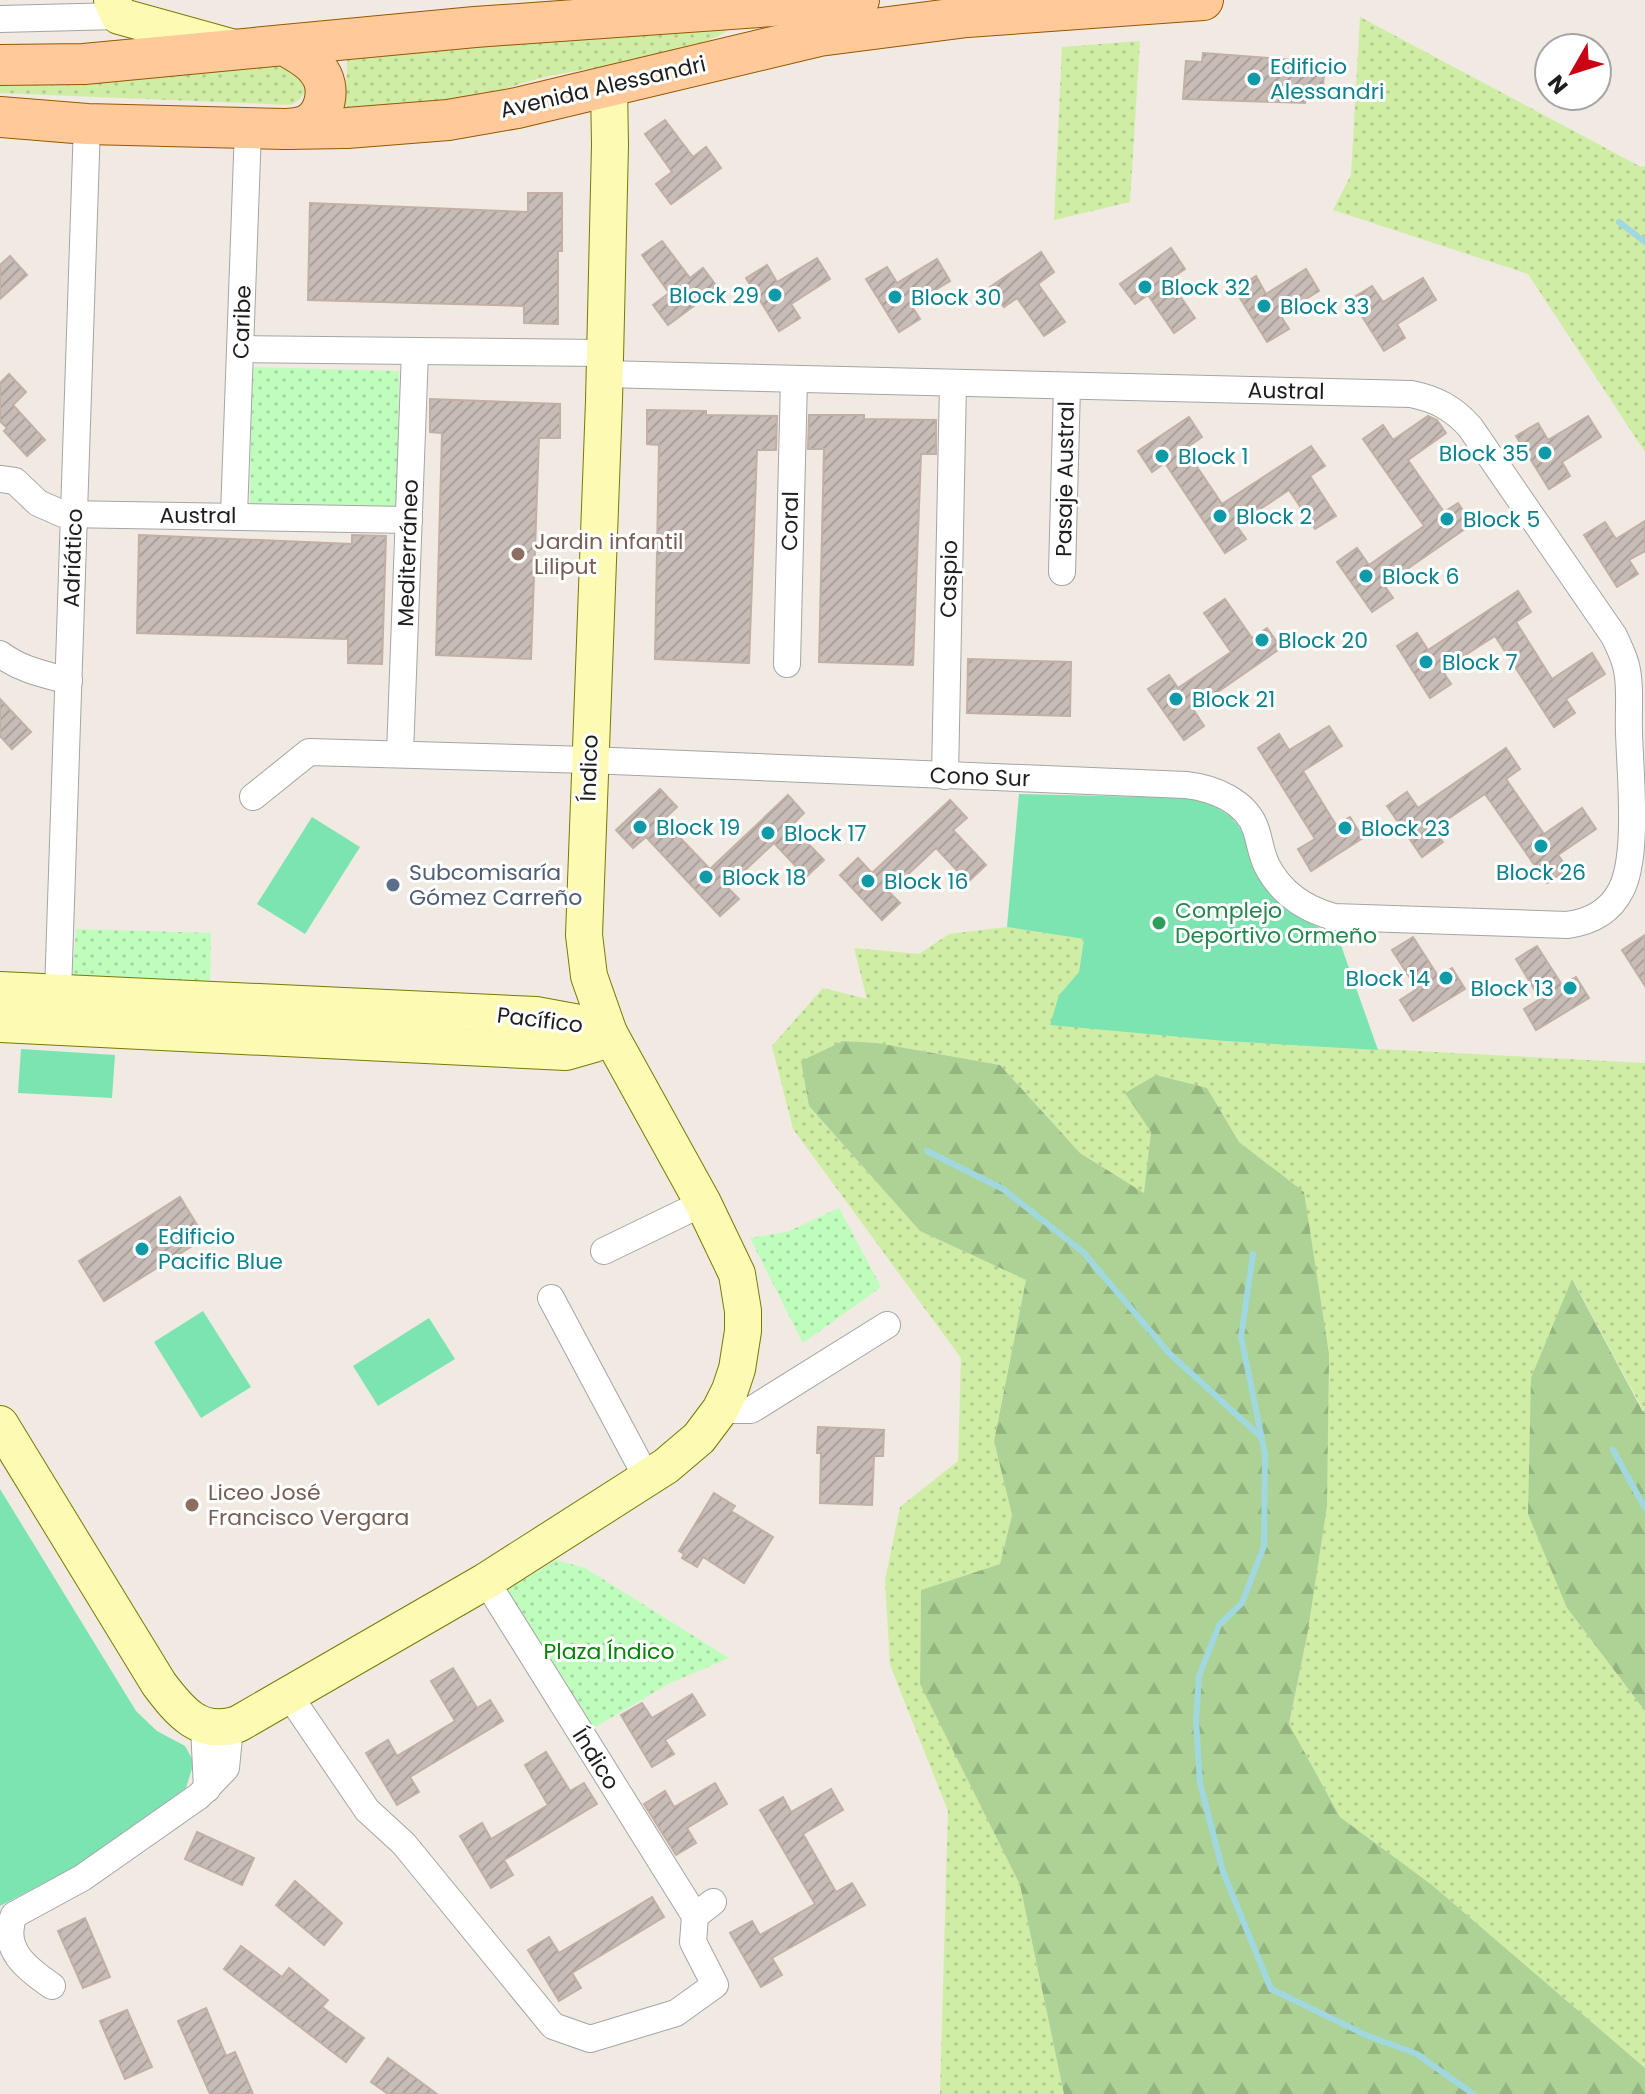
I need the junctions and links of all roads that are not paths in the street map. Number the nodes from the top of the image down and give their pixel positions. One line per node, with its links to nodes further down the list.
1 (859, 0): 3 (main road)
2 (1203, 0): 10 (main road, Avenida Alessandri)
3 (774, 3): 5 (main road); 10 (main road)
4 (115, 8): 6 (street); 8 (street)
5 (604, 9): 7 (main road)
6 (0, 19)
7 (287, 46): 8 (main road); 14 (main road)
8 (240, 50): 9 (main road)
9 (0, 65)
10 (693, 67): 11 (main road, Avenida Alessandri)
11 (609, 86): 14 (main road, Avenida Alessandri); 17 (street, Índico)
12 (0, 117): 13 (main road, Avenida Alessandri)
13 (87, 124): 14 (main road, Avenida Alessandri); 22 (street, Adriático)
14 (267, 129): 15 (street, Caribe)
15 (241, 349): 16 (street, Austral); 23 (street, Caribe)
16 (415, 351): 17 (street, Austral); 24 (street, Mediterráneo)
17 (603, 364): 18 (street, Austral); 30 (street, Índico)
18 (794, 379): 19 (street, Austral); 27 (street, Coral)
19 (953, 383): 20 (street, Austral); 31 (street, Caspio)
20 (1067, 386): 25 (street, Pasaje Austral); 33 (street, Austral)
21 (0, 479): 22 (street, Austral)
22 (74, 514): 23 (street, Austral); 28 (street, Adriático)
23 (234, 515): 24 (street, Austral)
24 (409, 520): 29 (street, Mediterráneo)
25 (1062, 572)
26 (0, 654): 28 (street)
27 (787, 664)
28 (69, 681): 36 (street, Adriático)
29 (400, 754): 30 (street, Cono Sur); 32 (street, Cono Sur)
30 (589, 760): 31 (street, Cono Sur); 34 (street, Índico)
31 (945, 776): 33 (street, Cono Sur)
32 (253, 797)
33 (1628, 867)
34 (587, 954): 37 (street); 39 (street, Índico)
35 (0, 990): 36 (street, Pacífico)
36 (58, 992): 37 (street, Pacífico)
37 (536, 1015): 39 (street, Pacífico)
38 (0, 1024): 40 (street, Pacífico)
39 (609, 1033): 40 (street, Pacífico); 41 (street, Índico)
40 (566, 1052): 41 (street)
41 (644, 1094): 42 (street, Índico)
42 (703, 1203): 43 (street); 46 (street, Índico)
43 (604, 1251)
44 (551, 1298): 48 (street)
45 (887, 1325): 46 (street)
46 (720, 1410): 48 (street, Índico)
47 (0, 1424): 51 (street)
48 (647, 1478): 49 (street, Índico)
49 (486, 1581): 50 (street, Índico); 50 (street, Índico)
50 (289, 1695): 51 (street, Índico)
51 (217, 1727): 52 (street)
52 (52, 1986)

